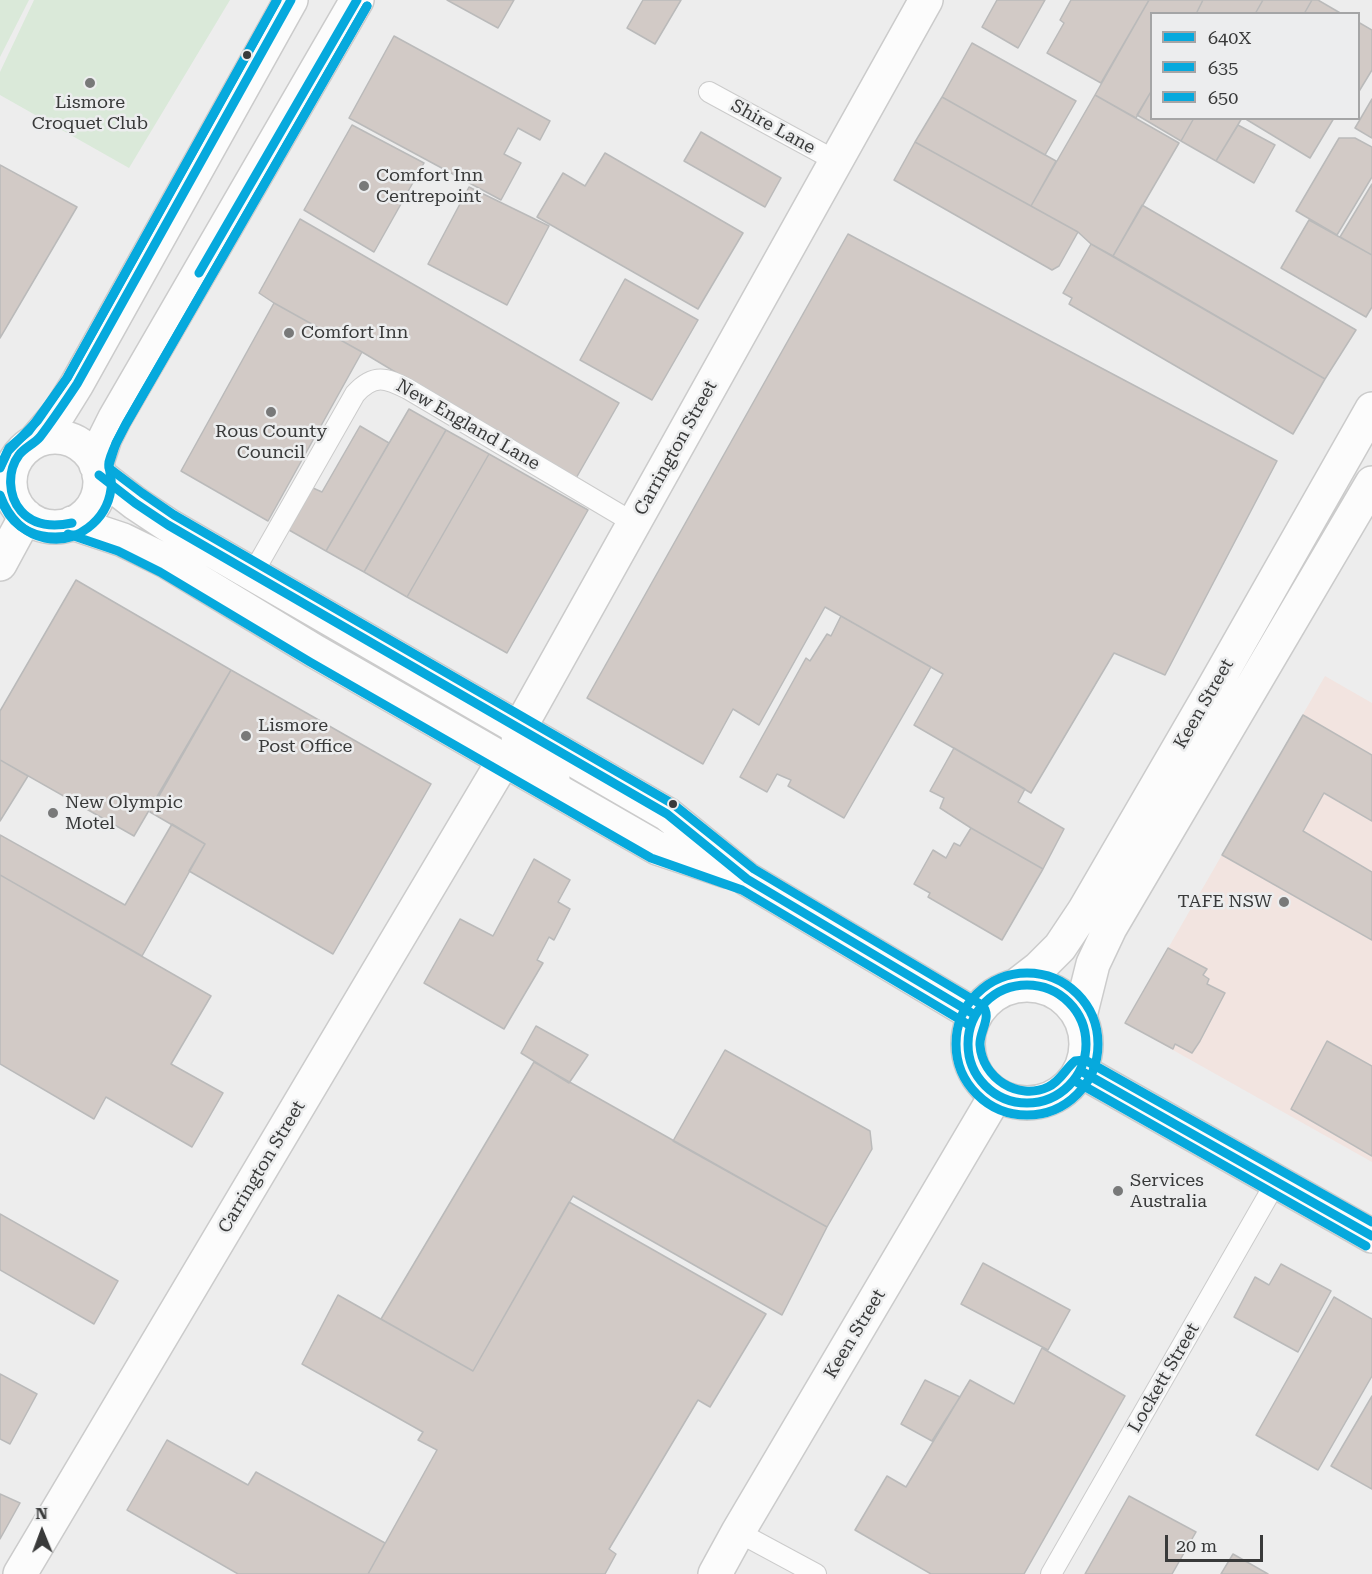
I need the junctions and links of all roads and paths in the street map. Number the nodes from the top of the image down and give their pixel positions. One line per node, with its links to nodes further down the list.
1 (291, 0): 7 (street)
2 (357, 0): 8 (street)
3 (926, 0): 5 (street, Carrington Street)
4 (709, 92): 5 (lane, Shire Lane)
5 (836, 161): 12 (street, Carrington Street)
6 (1372, 409): 19 (street, Keen Street)
7 (35, 441): 8 (street); 10 (street)
8 (98, 470): 11 (street); 14 (street)
9 (1372, 483): 21 (street, Keen Street)
10 (26, 516): 11 (street); 13 (street)
11 (72, 523): 16 (street)
12 (634, 523): 14 (lane, New England Lane); 15 (street, Carrington Street)
13 (0, 564)
14 (253, 573): 15 (street)
15 (519, 729): 17 (street); 18 (street)
16 (504, 760): 17 (street); 27 (street, Carrington Street)
17 (657, 848): 18 (street)
18 (747, 879): 20 (street)
19 (1017, 985): 20 (street); 21 (street)
20 (975, 1015): 23 (street)
21 (1080, 1016): 22 (street)
22 (1081, 1071): 23 (street); 24 (street)
23 (996, 1095): 26 (street, Keen Street)
24 (1276, 1182): 25 (street); 30 (lane, Lockett Street)
25 (1372, 1236)
26 (738, 1532): 28 (street, Keen Street); 29 (lane)
27 (20, 1574)
28 (715, 1574)
29 (816, 1574)
30 (1051, 1574)

